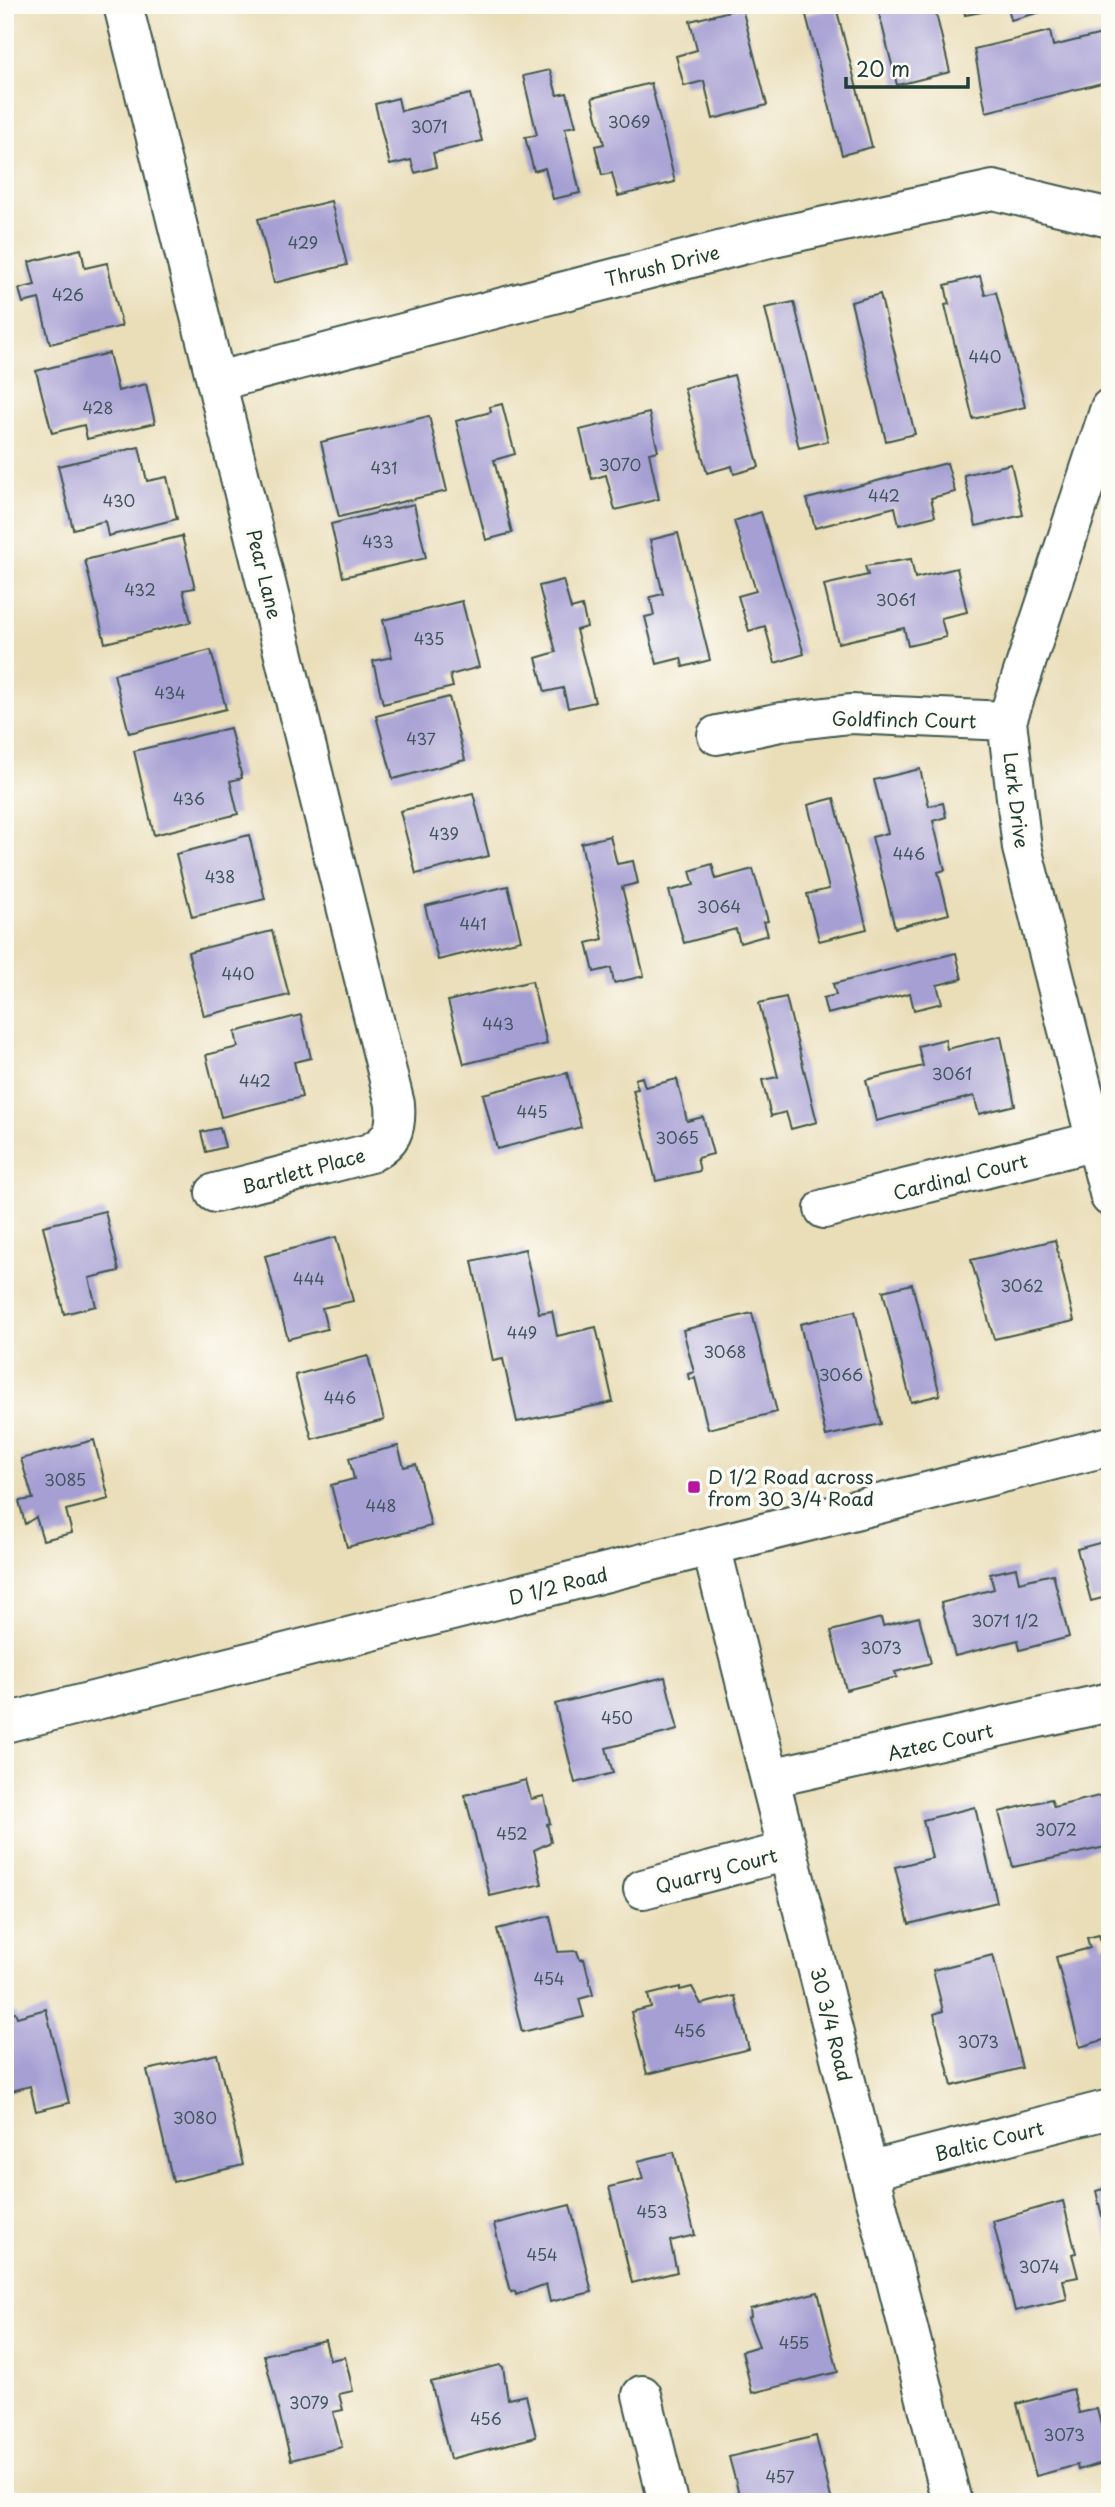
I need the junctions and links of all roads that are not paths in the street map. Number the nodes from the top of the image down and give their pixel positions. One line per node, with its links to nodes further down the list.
1 (123, 5): 3 (street, Pear Lane)
2 (1110, 218): 3 (street, Thrush Drive)
3 (218, 382): 8 (street, Pear Lane)
4 (1110, 408): 5 (street, Lark Drive)
5 (1007, 721): 6 (street, Goldfinch Court); 7 (street, Lark Drive)
6 (717, 735)
7 (1096, 1141): 10 (street, Lark Drive); 11 (street, Cardinal Court)
8 (388, 1143): 9 (street, Bartlett Place)
9 (215, 1193)
10 (1110, 1197)
11 (824, 1209)
12 (1110, 1446): 13 (street, D 1/2 Road)
13 (711, 1546): 15 (street, D 1/2 Road); 16 (street, 30 3/4 Road)
14 (1110, 1702): 16 (street, Aztec Court)
15 (5, 1723)
16 (769, 1778): 17 (street, 30 3/4 Road)
17 (788, 1851): 18 (street, Quarry Court); 20 (street, 30 3/4 Road)
18 (643, 1889)
19 (1110, 2109): 20 (street, Baltic Court)
20 (868, 2171): 23 (street, 30 3/4 Road)
21 (642, 2395): 22 (street)
22 (668, 2502)
23 (952, 2502)

